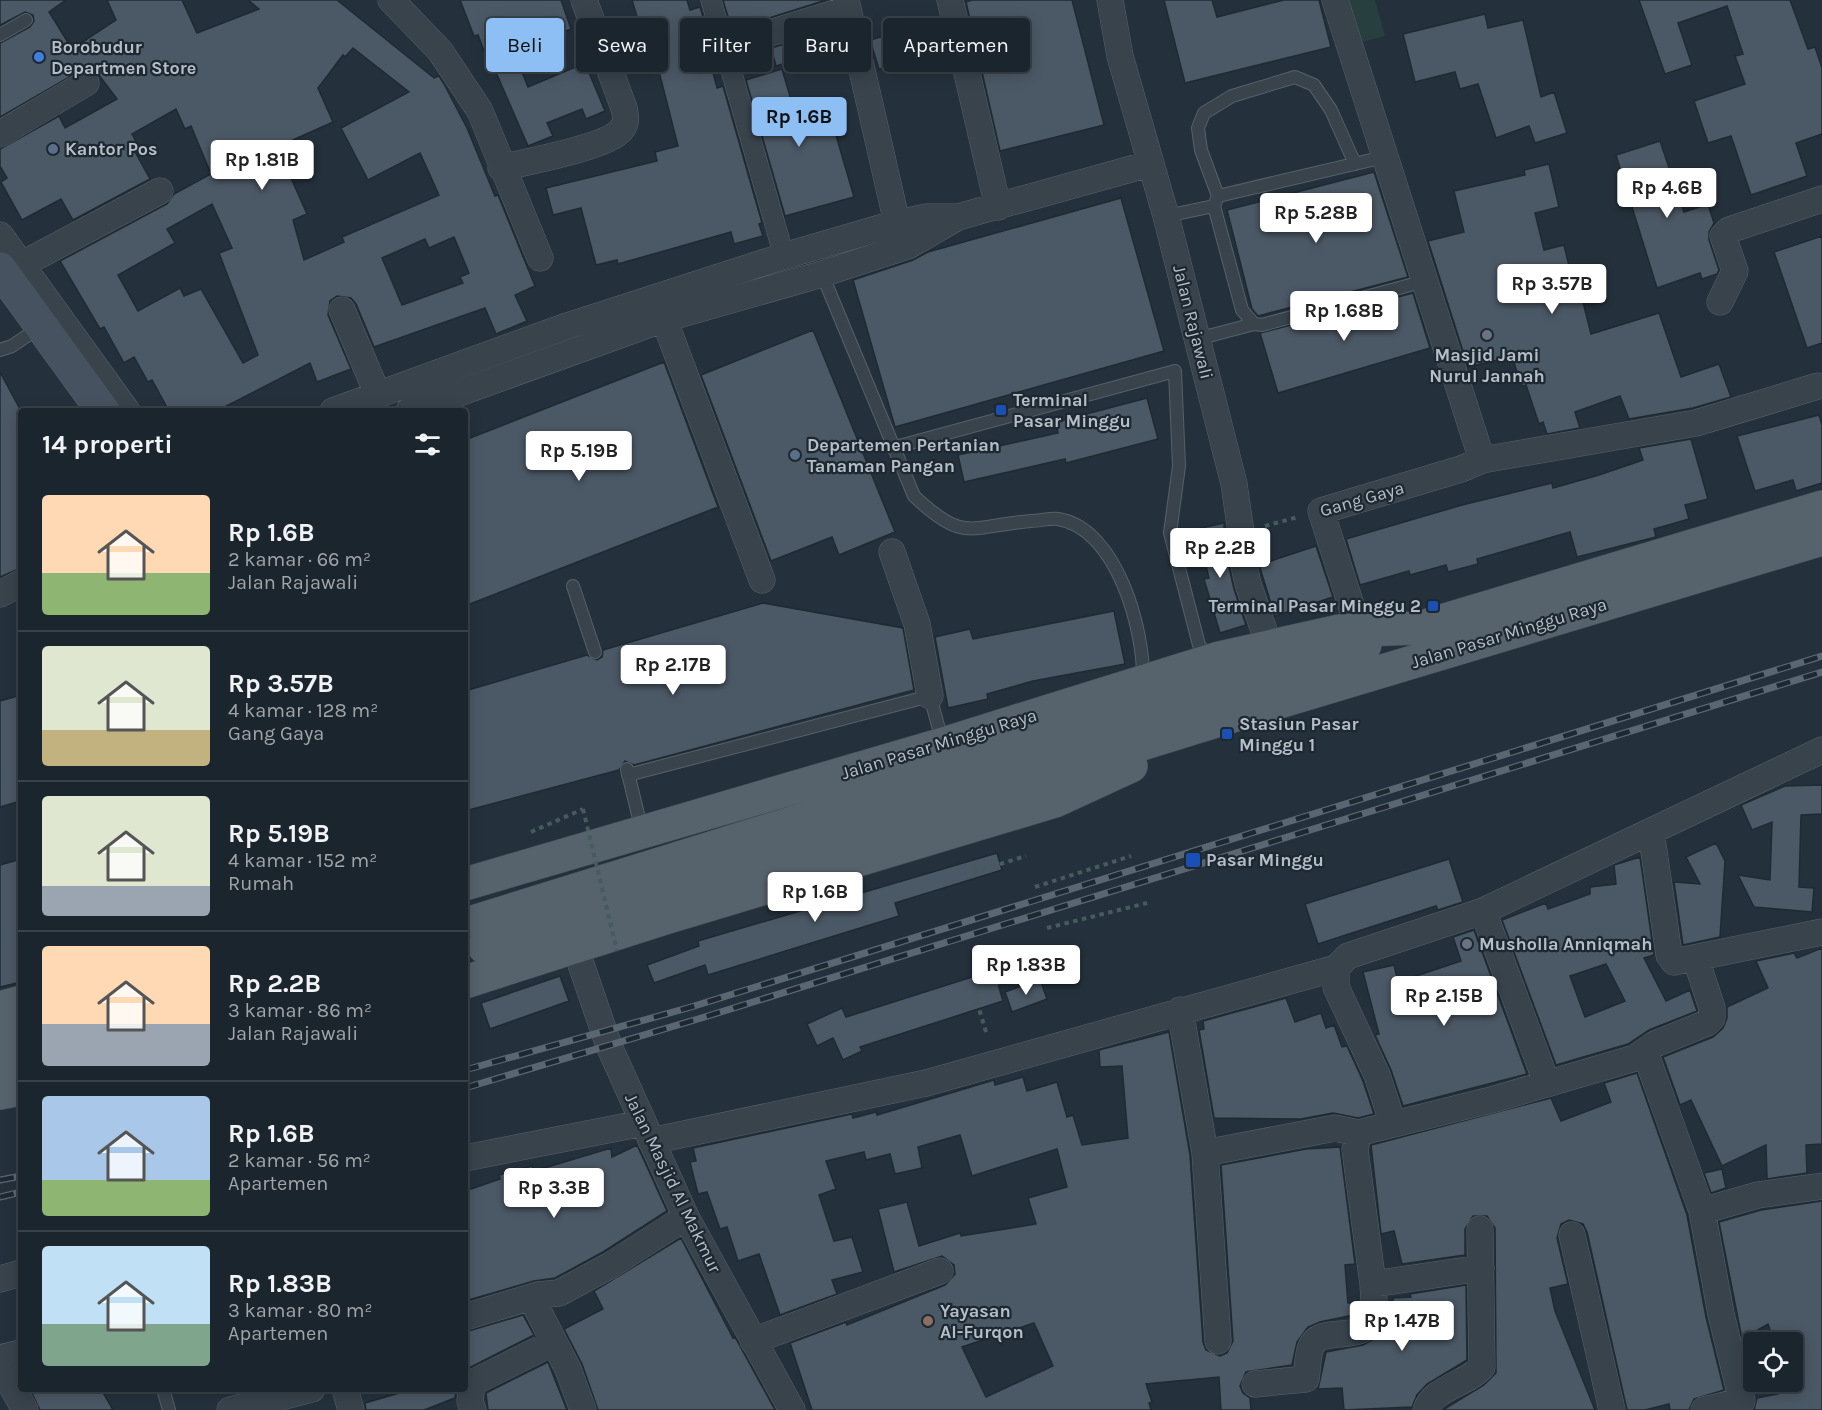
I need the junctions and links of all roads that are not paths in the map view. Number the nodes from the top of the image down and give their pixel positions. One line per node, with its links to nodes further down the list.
1 (391, 0): 16 (street)
2 (584, 0): 16 (street)
3 (711, 0): 25 (street)
4 (950, 0): 20 (street)
5 (1110, 0): 14 (street, Jalan Rajawali)
6 (1335, 0): 13 (street)
7 (847, 4): 9 (street); 23 (street)
8 (26, 20): 10 (lane)
9 (772, 32)
10 (0, 35)
11 (86, 83): 12 (street)
12 (0, 134)
13 (1384, 157): 15 (lane); 29 (street)
14 (1149, 164): 20 (street); 21 (street, Jalan Rajawali)
15 (1355, 164): 19 (lane); 19 (lane)
16 (501, 168): 26 (street)
17 (160, 191): 27 (street)
18 (1822, 199): 32 (street)
19 (1216, 201): 21 (lane); 35 (lane)
20 (998, 207): 22 (street)
21 (1167, 216): 37 (street, Jalan Rajawali)
22 (958, 218): 23 (street); 28 (street)
23 (897, 223): 25 (street)
24 (0, 235): 27 (street)
25 (784, 256): 30 (street); 39 (street)
26 (540, 258)
27 (11, 267): 36 (main road); 42 (street)
28 (822, 274): 30 (street); 45 (lane)
29 (1425, 281): 35 (lane); 46 (street)
30 (789, 283): 34 (street)
31 (0, 302): 36 (main road)
32 (1720, 302)
33 (342, 310): 39 (street)
34 (664, 319): 44 (street); 50 (street)
35 (1254, 324): 37 (lane)
36 (23, 338): 40 (main road); 41 (main road)
37 (1197, 339): 56 (street, Jalan Rajawali)
38 (1820, 392): 46 (street, Gang Gaya)
39 (378, 395): 43 (street)
40 (78, 408)
41 (100, 408)
42 (125, 408)
43 (341, 408)
44 (417, 408)
45 (892, 447): 58 (lane); 59 (lane)
46 (1482, 460): 55 (street, Gang Gaya)
47 (1822, 507): 54 (main road, Jalan Pasar Minggu Raya)
48 (1822, 539): 61 (main road, Jalan Pasar Minggu Raya)
49 (893, 558): 60 (street)
50 (762, 580)
51 (18, 585): 53 (street)
52 (575, 592): 57 (lane)
53 (0, 594)
54 (1418, 628): 55 (main road, Jalan Pasar Minggu Raya); 69 (main road, Jalan Pasar Minggu Raya)
55 (1359, 630): 56 (main road, Jalan Pasar Minggu Raya)
56 (1269, 645): 58 (main road, Jalan Pasar Minggu Raya)
57 (593, 647)
58 (1209, 652): 59 (main road, Jalan Pasar Minggu Raya)
59 (1142, 674): 62 (main road, Jalan Pasar Minggu Raya)
60 (930, 696): 62 (lane); 65 (lane)
61 (1197, 727): 69 (main road, Jalan Pasar Minggu Raya); 70 (main road, Jalan Pasar Minggu Raya)
62 (943, 744): 65 (main road, Jalan Pasar Minggu Raya)
63 (1822, 750): 64 (street)
64 (1651, 831): 67 (street); 71 (street)
65 (643, 832): 66 (main road, Jalan Pasar Minggu Raya)
66 (468, 884)
67 (1483, 911): 72 (street); 83 (street)
68 (1822, 932): 71 (street)
69 (487, 947): 70 (main road, Jalan Pasar Minggu Raya); 73 (main road); 74 (main road, Jalan Pasar Minggu Raya)
70 (575, 947): 87 (street, Jalan Masjid Al Makmur)
71 (1696, 959): 80 (street)
72 (1336, 968): 77 (street); 86 (street)
73 (468, 969)
74 (468, 977)
75 (18, 1003): 76 (main road)
76 (0, 1008)
77 (1180, 1010): 87 (street); 89 (street)
78 (18, 1033): 79 (main road)
79 (0, 1037)
80 (1645, 1052): 83 (street); 92 (street)
81 (18, 1063): 82 (main road)
82 (0, 1067)
83 (1547, 1084): 86 (street)
84 (18, 1090): 85 (main road)
85 (0, 1093)
86 (1394, 1124): 88 (street)
87 (647, 1132): 90 (street); 93 (street, Jalan Masjid Al Makmur)
88 (1358, 1133): 89 (street); 100 (street)
89 (1205, 1153): 105 (street)
90 (468, 1158)
91 (1822, 1186): 92 (street)
92 (1702, 1211): 120 (street)
93 (686, 1217): 101 (street); 104 (street, Jalan Masjid Al Makmur)
94 (1480, 1229): 96 (street)
95 (1572, 1235): 119 (street)
96 (1480, 1268): 100 (street); 118 (street)
97 (940, 1271): 104 (street)
98 (18, 1274): 99 (street)
99 (0, 1279)
100 (1373, 1284): 109 (street)
101 (531, 1297): 102 (street); 103 (street)
102 (468, 1316)
103 (554, 1341): 115 (street); 116 (street)
104 (753, 1341): 117 (street, Jalan Masjid Al Makmur)
105 (1218, 1341)
106 (18, 1354): 107 (street)
107 (0, 1358)
108 (0, 1365): 112 (street)
109 (1255, 1384)
110 (164, 1392): 113 (lane)
111 (300, 1392): 114 (street)
112 (25, 1410)
113 (169, 1410)
114 (230, 1410)
115 (473, 1410)
116 (583, 1410)
117 (792, 1410)
118 (1426, 1410)
119 (1612, 1410)
120 (1704, 1410)

